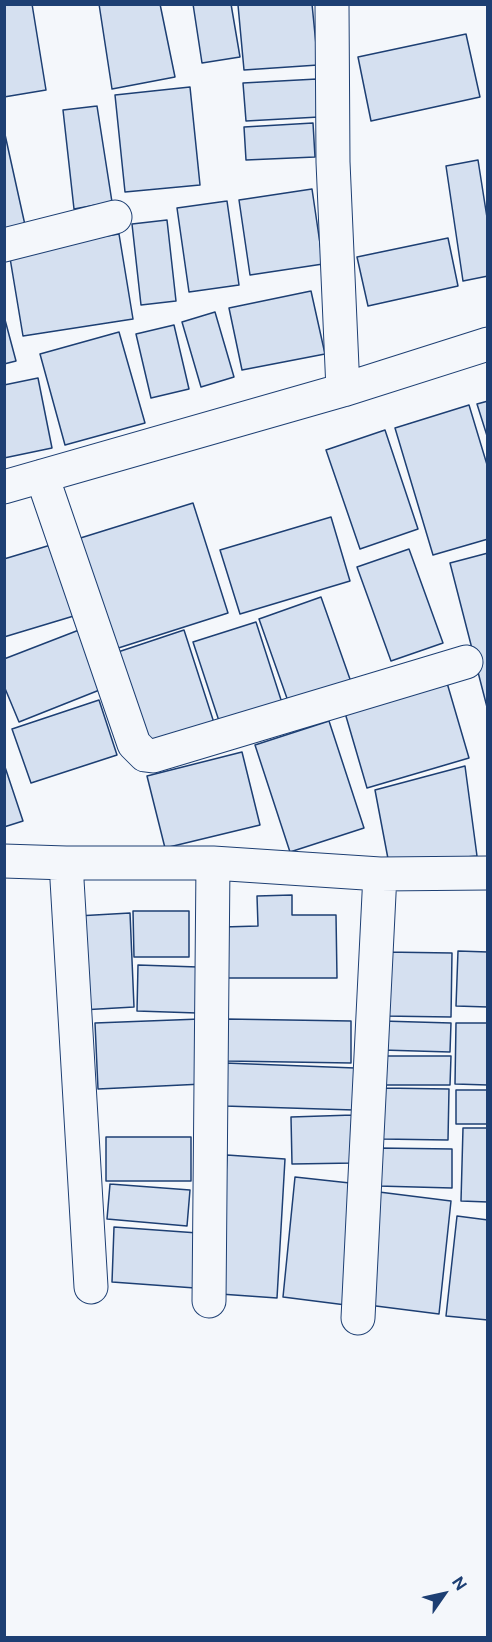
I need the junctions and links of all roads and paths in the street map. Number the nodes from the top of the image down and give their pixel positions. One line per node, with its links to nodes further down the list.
1 (332, 4): 5 (street)
2 (115, 217): 3 (street)
3 (4, 245)
4 (488, 344): 5 (street)
5 (344, 390): 6 (street)
6 (42, 476): 7 (street); 8 (street)
7 (4, 487)
8 (466, 662)
9 (4, 861): 10 (street)
10 (66, 863): 11 (street); 14 (street)
11 (213, 863): 13 (street); 15 (street)
12 (488, 873): 13 (street)
13 (381, 874): 16 (street)
14 (91, 1287)
15 (209, 1301)
16 (358, 1318)

